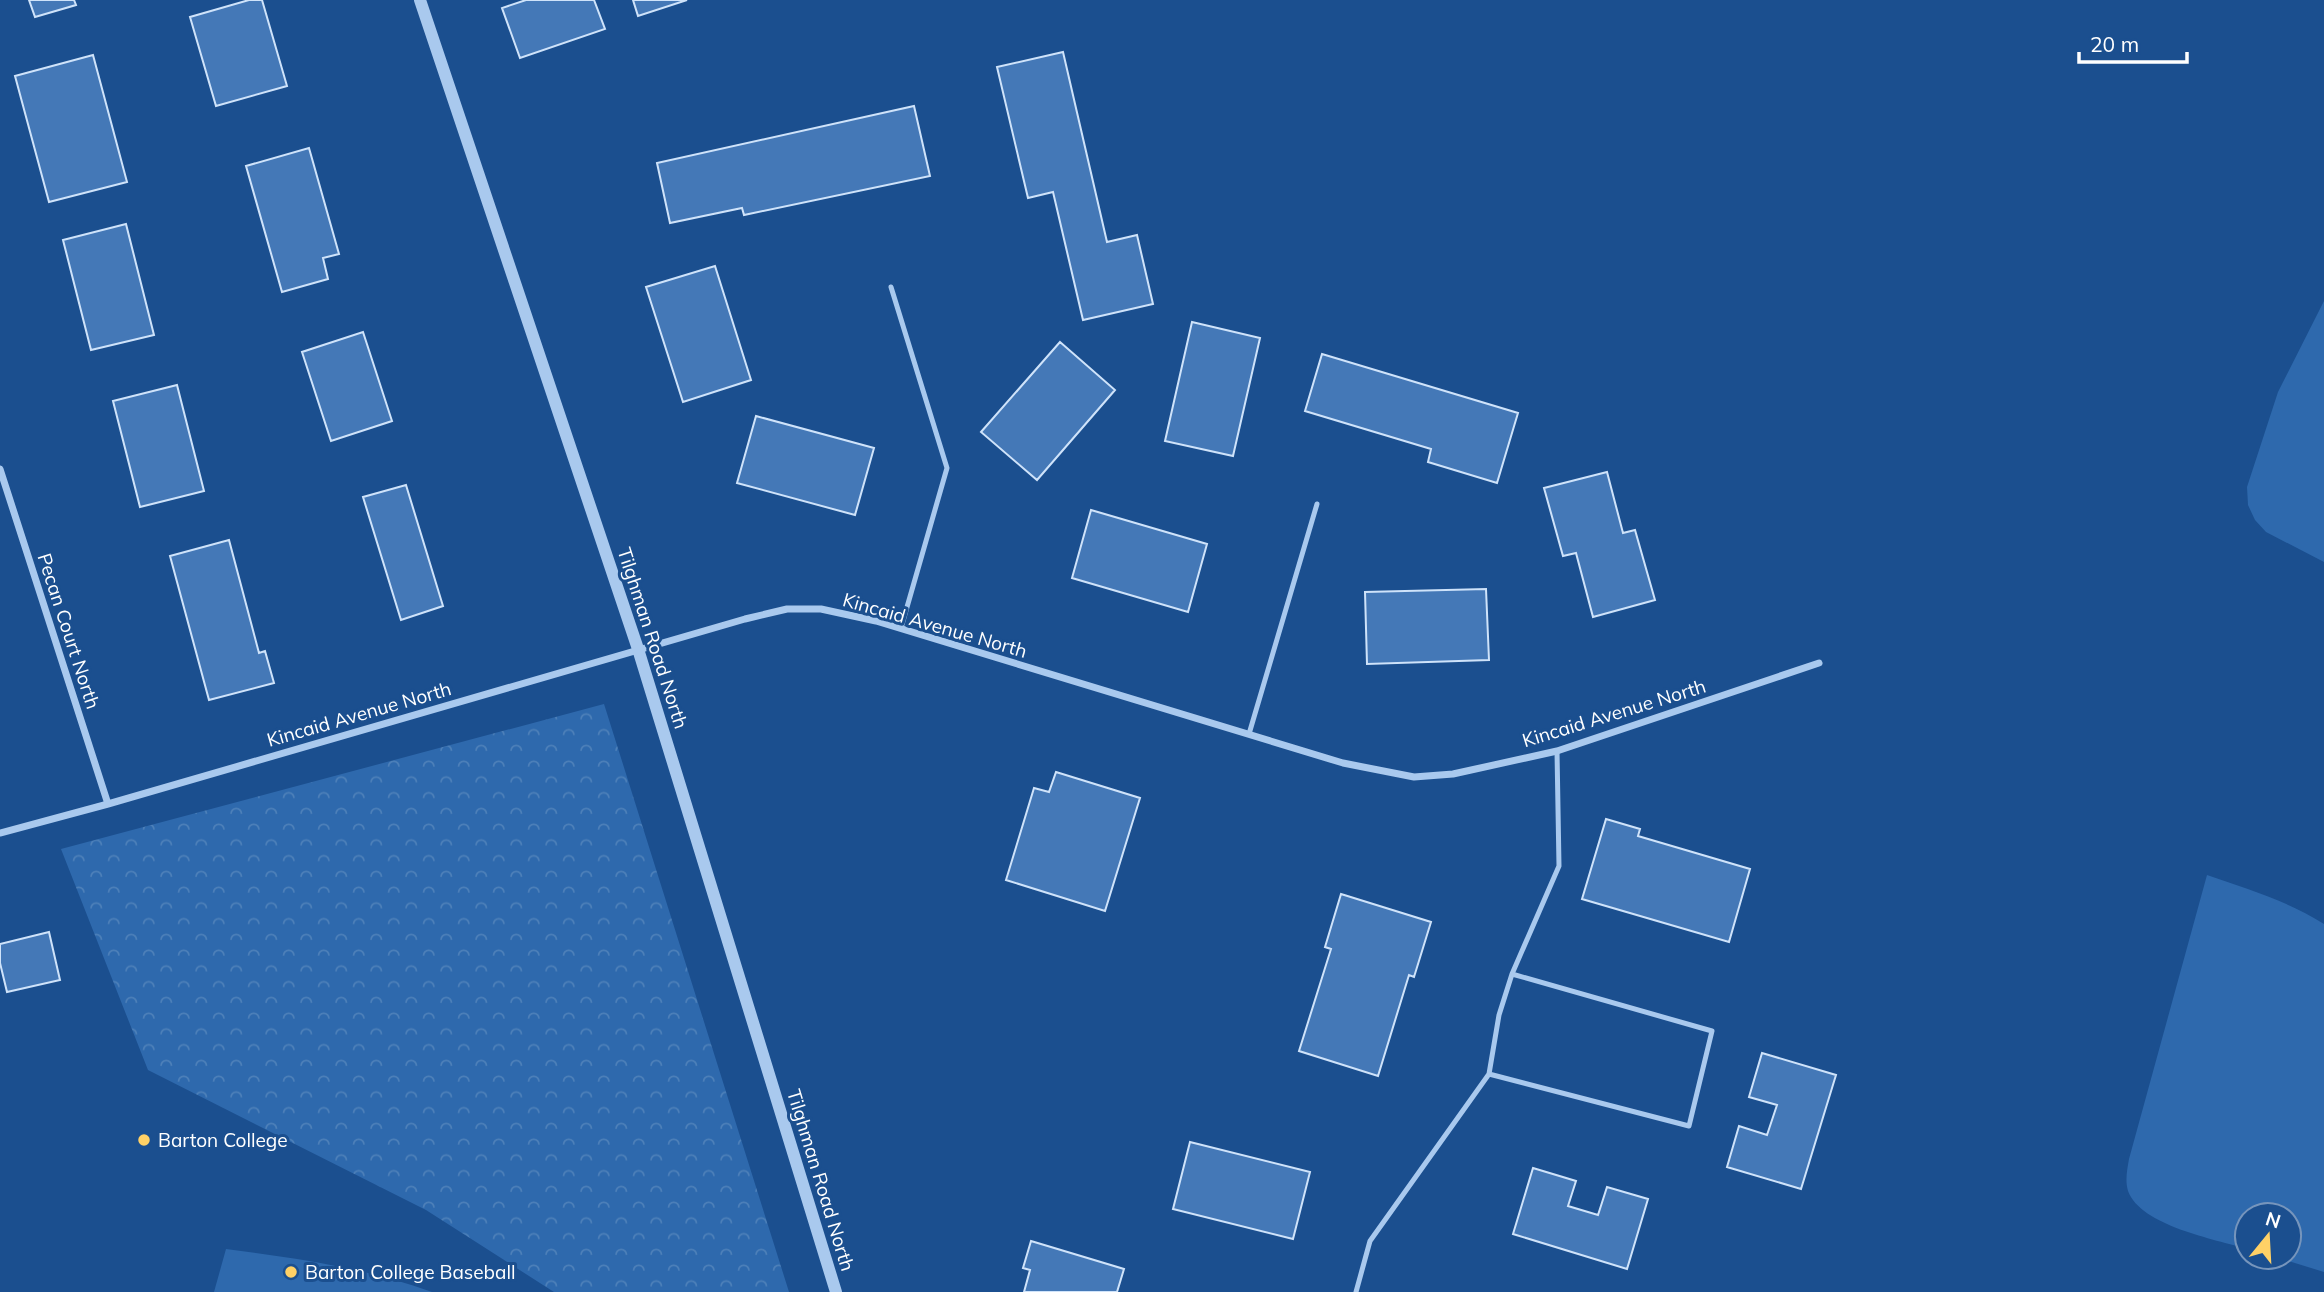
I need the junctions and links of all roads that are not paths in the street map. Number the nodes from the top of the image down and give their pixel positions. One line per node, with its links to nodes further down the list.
1 (420, 0): 6 (street, Tilghman Road North)
2 (891, 287): 5 (lane)
3 (0, 469): 10 (street, Pecan Court North)
4 (1317, 504): 8 (lane)
5 (901, 628): 6 (street, Kincaid Avenue North); 8 (street, Kincaid Avenue North)
6 (638, 649): 10 (street, Kincaid Avenue North); 14 (street, Tilghman Road North)
7 (1819, 663): 9 (street, Kincaid Avenue North)
8 (1249, 734): 9 (street, Kincaid Avenue North)
9 (1557, 751): 12 (lane)
10 (108, 804): 11 (street, Kincaid Avenue North)
11 (0, 833)
12 (1511, 974): 13 (lane); 13 (lane)
13 (1489, 1074): 15 (lane)
14 (836, 1292)
15 (1356, 1292)

